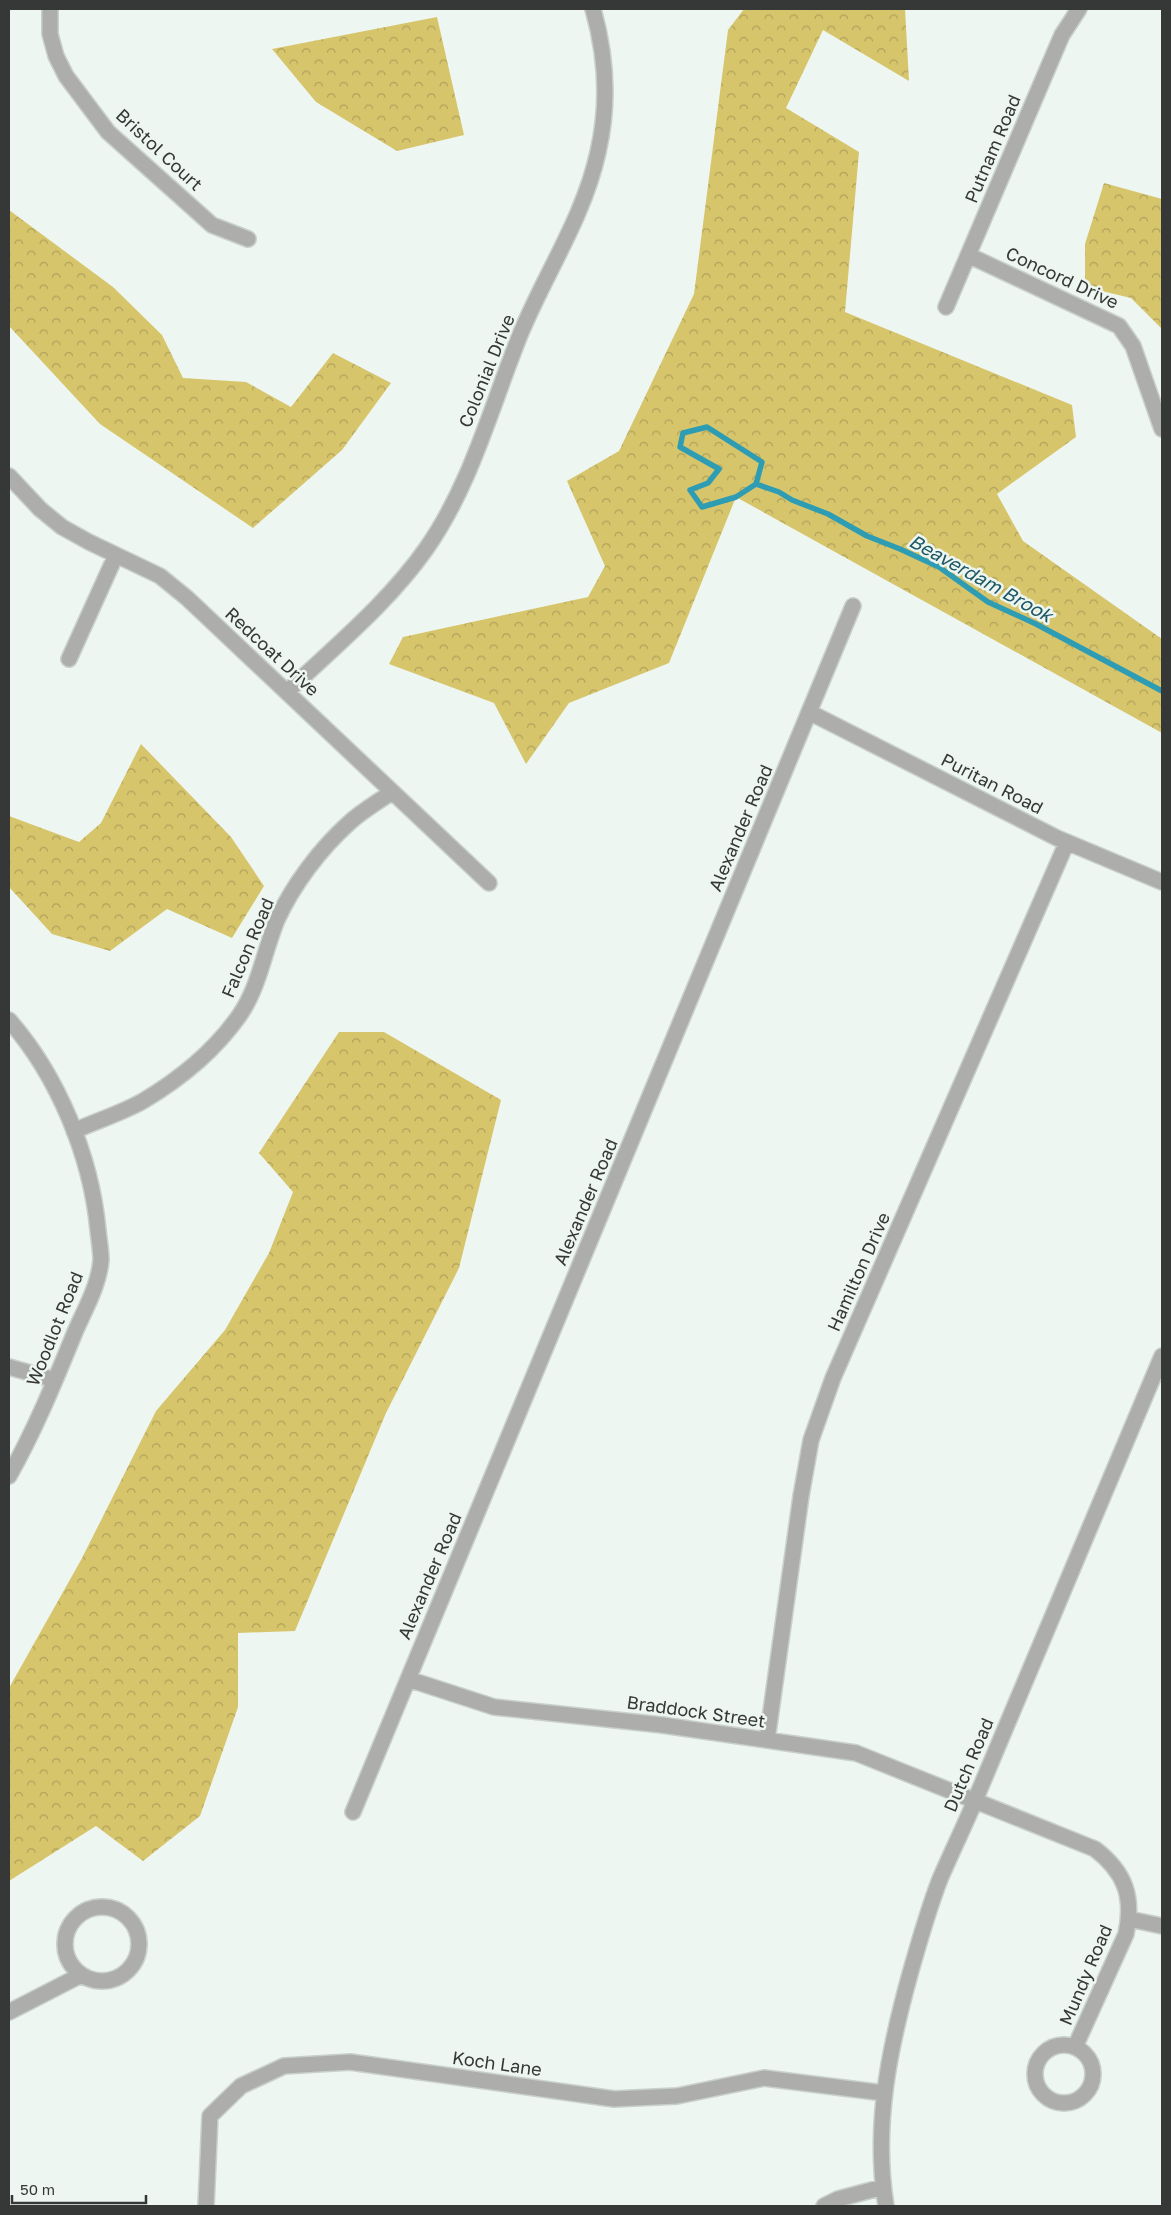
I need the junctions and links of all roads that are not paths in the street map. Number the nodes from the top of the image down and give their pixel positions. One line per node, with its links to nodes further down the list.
1 (50, 9): 4 (street, Bristol Court)
2 (593, 9): 12 (street, Colonial Drive)
3 (1079, 9): 5 (street, Putnam Road)
4 (248, 239)
5 (968, 255): 6 (street, Putnam Road); 7 (street, Concord Drive)
6 (946, 307)
7 (1162, 429)
8 (9, 476): 9 (street, Redcoat Drive)
9 (116, 555): 11 (street); 12 (street, Redcoat Drive)
10 (853, 606): 13 (street, Alexander Road)
11 (69, 659)
12 (286, 692): 14 (street, Redcoat Drive)
13 (809, 712): 15 (street, Puritan Road); 24 (street, Alexander Road)
14 (392, 792): 17 (street, Redcoat Drive); 19 (street, Falcon Road)
15 (1067, 842): 16 (street, Puritan Road); 25 (street, Hamilton Drive)
16 (1162, 882)
17 (489, 883)
18 (9, 1020): 19 (street, Woodlot Road)
19 (74, 1131): 22 (street, Woodlot Road)
20 (1162, 1356): 26 (street, Dutch Road)
21 (9, 1367): 22 (street)
22 (55, 1380): 23 (street, Woodlot Road)
23 (9, 1476)
24 (408, 1679): 25 (street, Braddock Street); 27 (street, Alexander Road)
25 (768, 1740): 26 (street, Braddock Street)
26 (975, 1801): 28 (street, Mundy Road); 33 (street, Dutch Road)
27 (353, 1812)
28 (1129, 1919): 29 (street); 32 (street, Mundy Road)
29 (1162, 1926)
30 (81, 1975): 30 (street); 31 (street)
31 (9, 2012)
32 (1075, 2047)
33 (884, 2093): 34 (street, Dutch Road); 35 (street, Koch Lane)
34 (883, 2187): 36 (street); 37 (street, Dutch Road)
35 (206, 2206)
36 (824, 2206)
37 (886, 2206)

